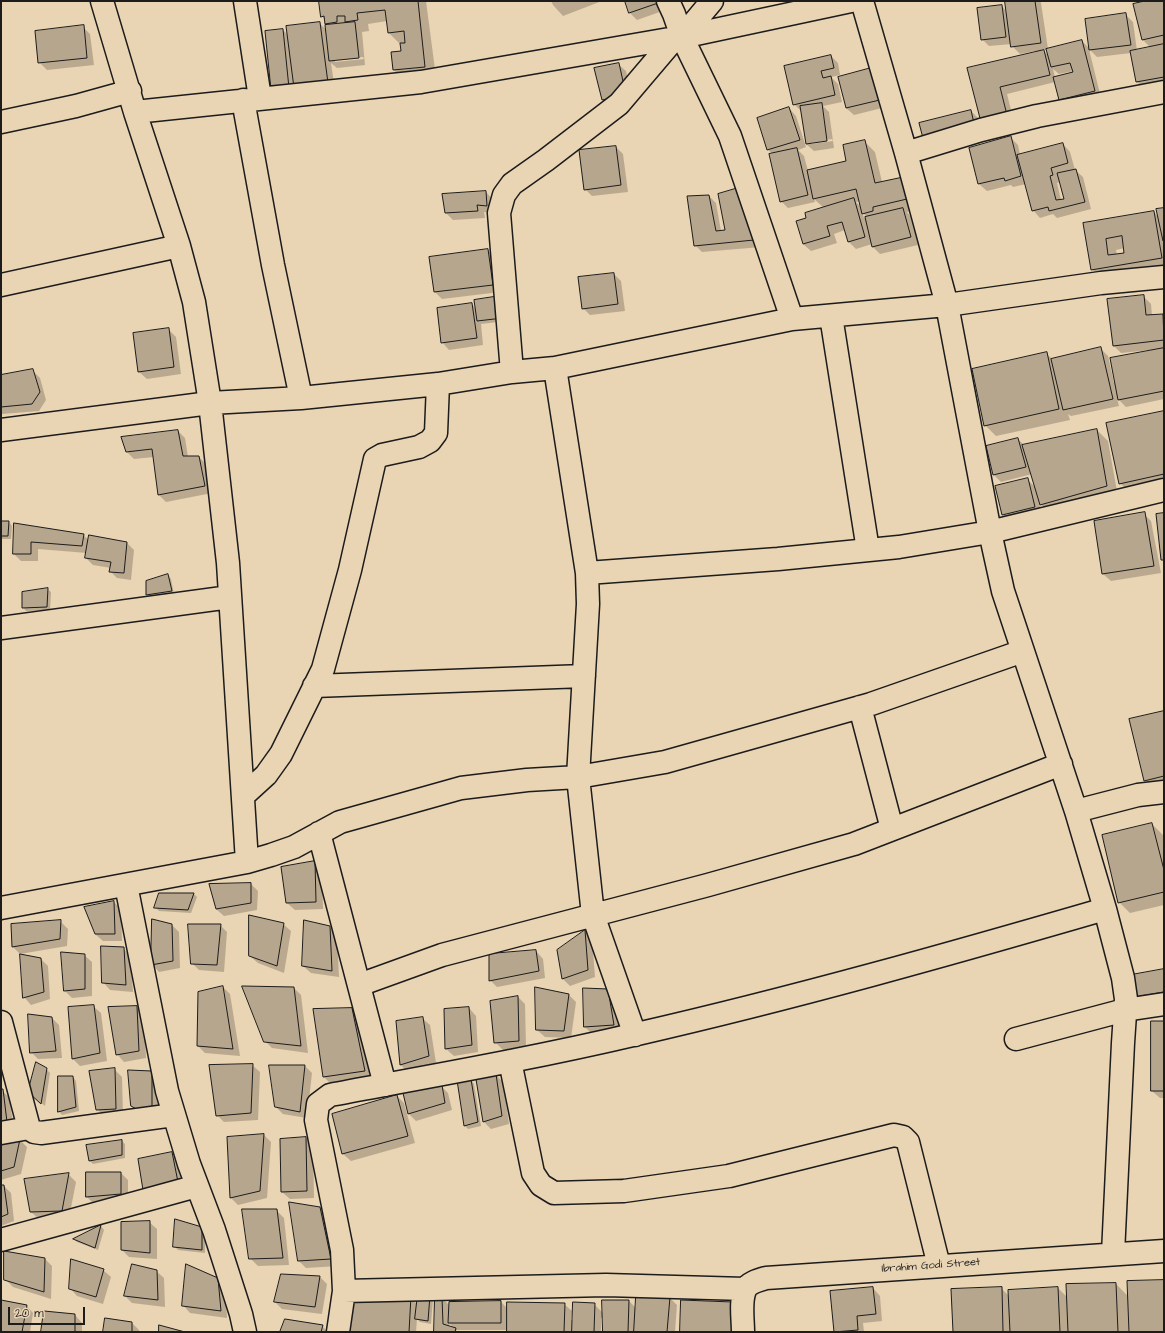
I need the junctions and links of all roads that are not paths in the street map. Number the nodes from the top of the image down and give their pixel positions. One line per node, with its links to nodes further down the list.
1 (102, 1): 8 (street)
2 (245, 1): 10 (street)
3 (668, 1): 7 (street)
4 (712, 1): 7 (street)
5 (851, 1): 7 (street)
6 (862, 1): 13 (street)
7 (678, 37): 10 (street); 19 (street); 21 (street)
8 (130, 91): 11 (street); 12 (street)
9 (1164, 92): 13 (street)
10 (252, 99): 11 (street); 23 (street)
11 (135, 112): 14 (street)
12 (1, 122)
13 (906, 153): 17 (street)
14 (179, 246): 16 (street); 24 (street)
15 (1164, 277): 17 (street)
16 (1, 285)
17 (947, 305): 18 (street); 27 (street)
18 (831, 316): 19 (street); 28 (street)
19 (792, 319): 20 (street)
20 (555, 368): 21 (street); 29 (street)
21 (512, 372): 22 (street)
22 (438, 384): 23 (street); 34 (street)
23 (301, 398): 24 (street)
24 (210, 403): 25 (street); 30 (street)
25 (1, 430)
26 (1164, 490): 27 (street)
27 (990, 532): 28 (street); 32 (street)
28 (868, 550): 29 (street)
29 (587, 573): 33 (street)
30 (230, 597): 31 (street); 39 (street)
31 (1, 628)
32 (1023, 651): 35 (street); 36 (street)
33 (584, 676): 34 (street); 37 (street)
34 (314, 686): 39 (street)
35 (860, 707): 37 (street); 41 (street)
36 (1061, 764): 40 (street); 41 (street)
37 (578, 777): 42 (street); 47 (street)
38 (1164, 792): 40 (street)
39 (242, 796): 43 (street)
40 (1076, 811): 46 (street)
41 (892, 829): 47 (street)
42 (319, 833): 43 (street); 48 (street)
43 (247, 862): 44 (street)
44 (126, 885): 45 (street); 56 (street)
45 (1, 908)
46 (1105, 909): 50 (street); 52 (street)
47 (593, 915): 48 (street); 52 (street)
48 (359, 984): 55 (street)
49 (1164, 1004): 50 (street)
50 (1125, 1010): 53 (street); 62 (street)
51 (1, 1022): 57 (street)
52 (635, 1035): 54 (street)
53 (1016, 1039)
54 (510, 1061): 55 (street); 63 (street)
55 (385, 1085): 65 (street)
56 (174, 1115): 57 (street); 59 (street)
57 (29, 1128): 58 (street)
58 (1, 1133)
59 (197, 1186): 60 (street); 66 (street)
60 (1, 1240)
61 (1164, 1251): 62 (street, Ibrahim Godi Street)
62 (1112, 1254): 63 (street, Ibrahim Godi Street)
63 (939, 1266): 64 (street, Ibrahim Godi Street)
64 (745, 1289): 65 (street); 68 (street)
65 (344, 1291): 67 (street)
66 (245, 1332)
67 (338, 1332)
68 (743, 1332)

